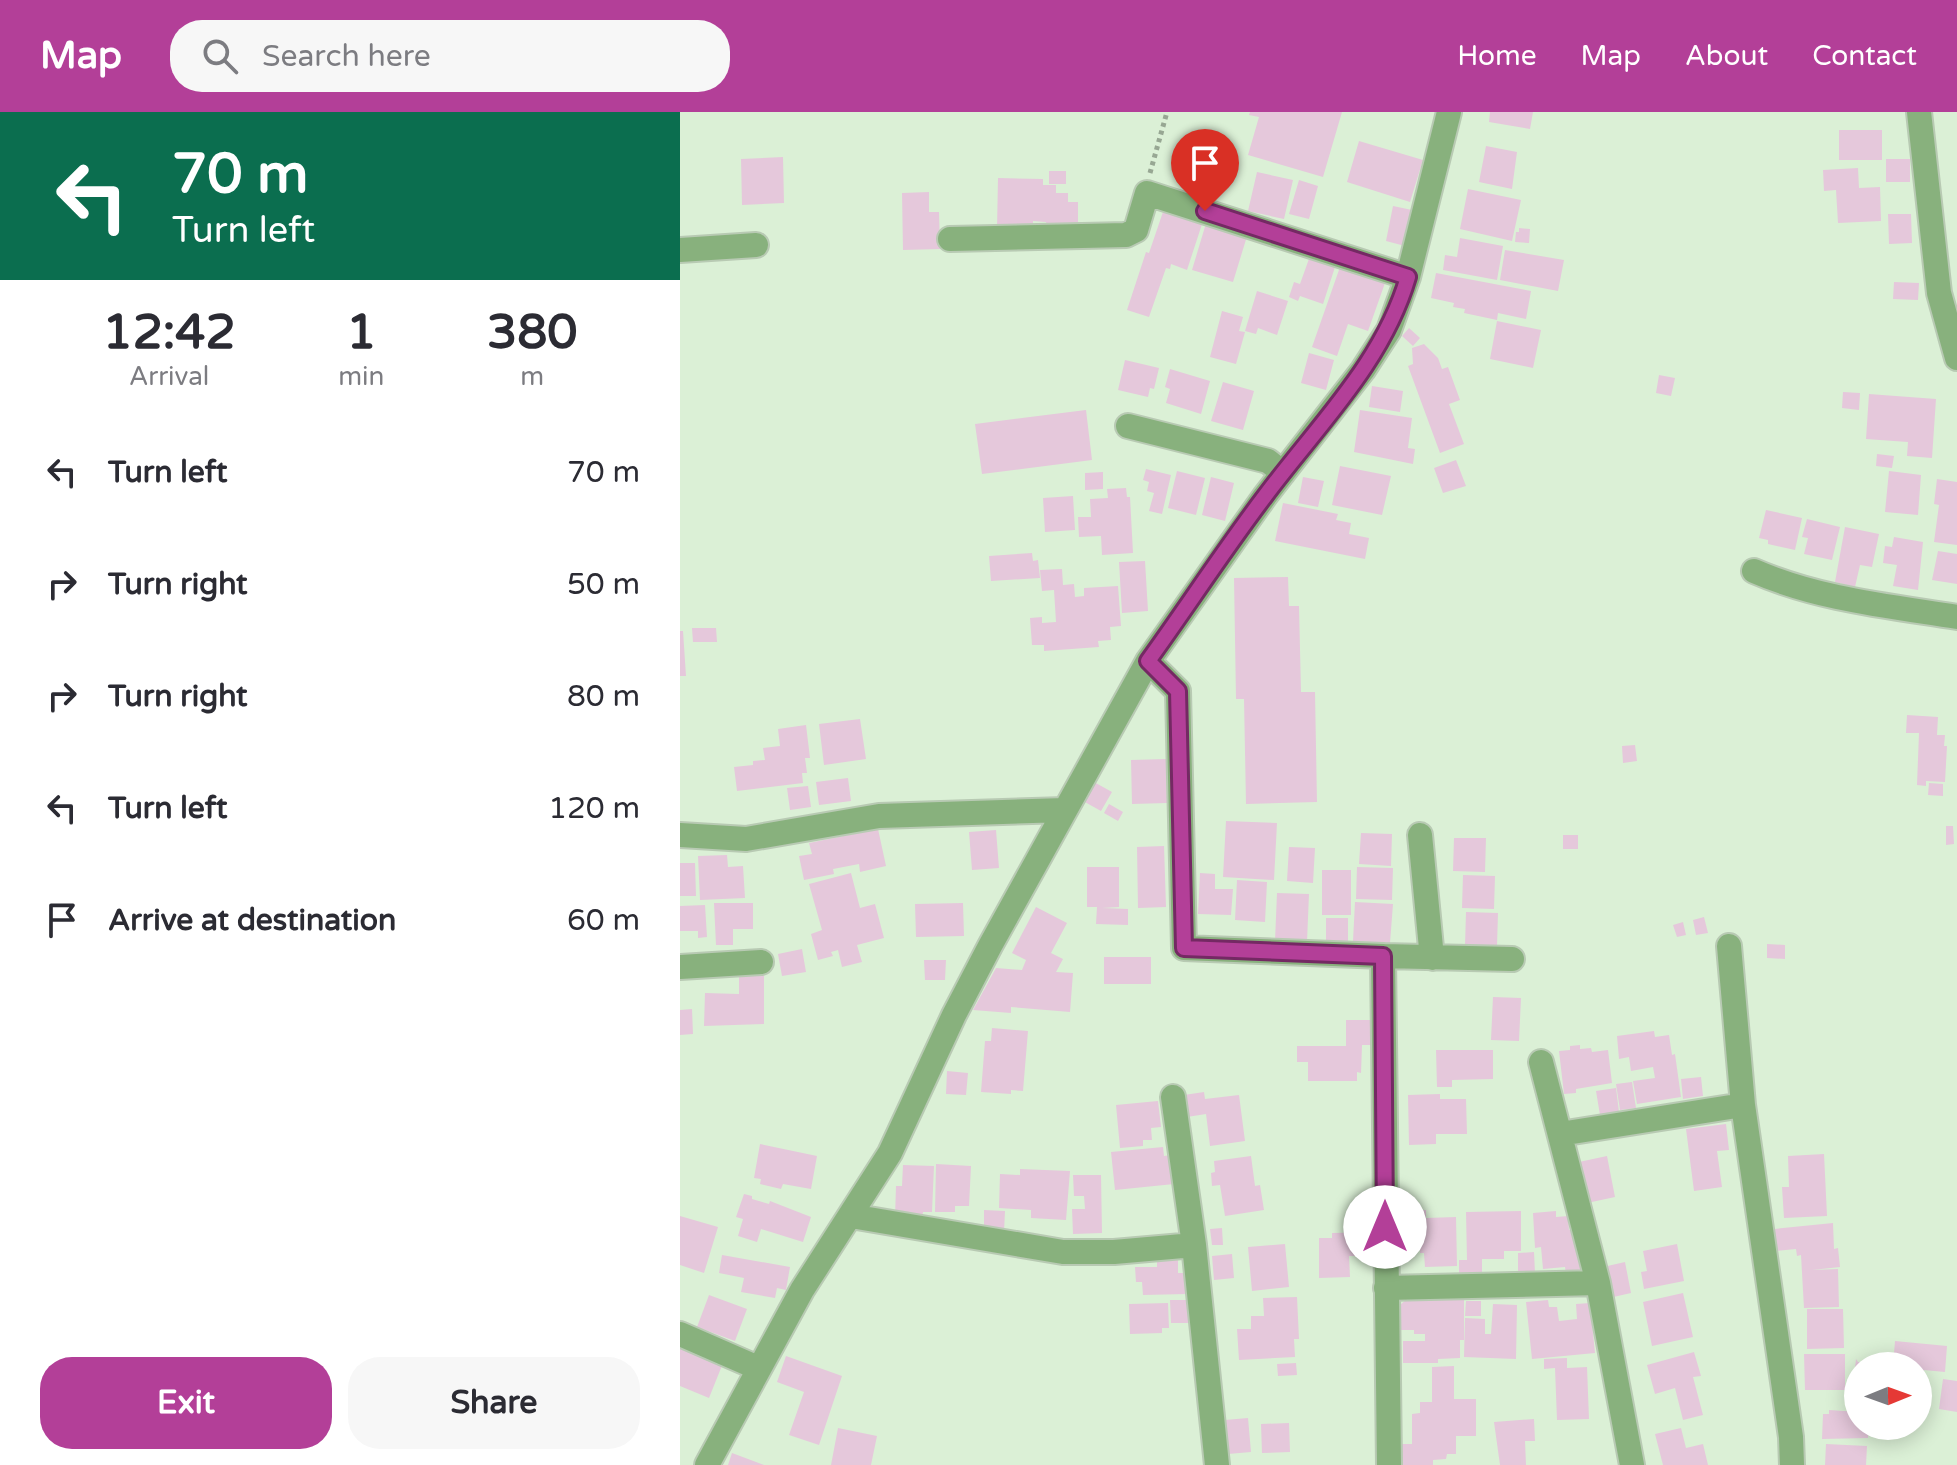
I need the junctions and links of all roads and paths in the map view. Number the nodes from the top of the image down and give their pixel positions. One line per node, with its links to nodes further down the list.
1 (1167, 112): 4 (path)
2 (1449, 112): 8 (street)
3 (1919, 112): 9 (street)
4 (1147, 193): 5 (street); 8 (street)
5 (950, 239)
6 (756, 245): 7 (street)
7 (680, 250)
8 (1408, 277): 11 (street)
9 (1957, 358)
10 (1128, 426): 11 (street)
11 (1283, 473): 14 (street)
12 (1754, 571): 13 (street)
13 (1957, 617)
14 (1148, 661): 15 (street); 19 (street)
15 (1065, 810): 16 (street); 28 (street)
16 (680, 835)
17 (1420, 835): 20 (street)
18 (1729, 946): 26 (street)
19 (1383, 956): 20 (street); 31 (street)
20 (1432, 958): 21 (street)
21 (1512, 959)
22 (761, 962): 23 (street)
23 (680, 967)
24 (1541, 1062): 27 (street)
25 (1173, 1097): 29 (street)
26 (1743, 1105): 27 (street); 38 (street)
27 (1560, 1134): 30 (street)
28 (851, 1216): 29 (street); 33 (street)
29 (1194, 1245): 35 (street)
30 (1598, 1283): 31 (street); 37 (street)
31 (1386, 1288): 36 (street)
32 (680, 1334): 33 (street)
33 (758, 1368): 34 (street)
34 (707, 1465)
35 (1217, 1465)
36 (1389, 1465)
37 (1632, 1465)
38 (1792, 1465)

